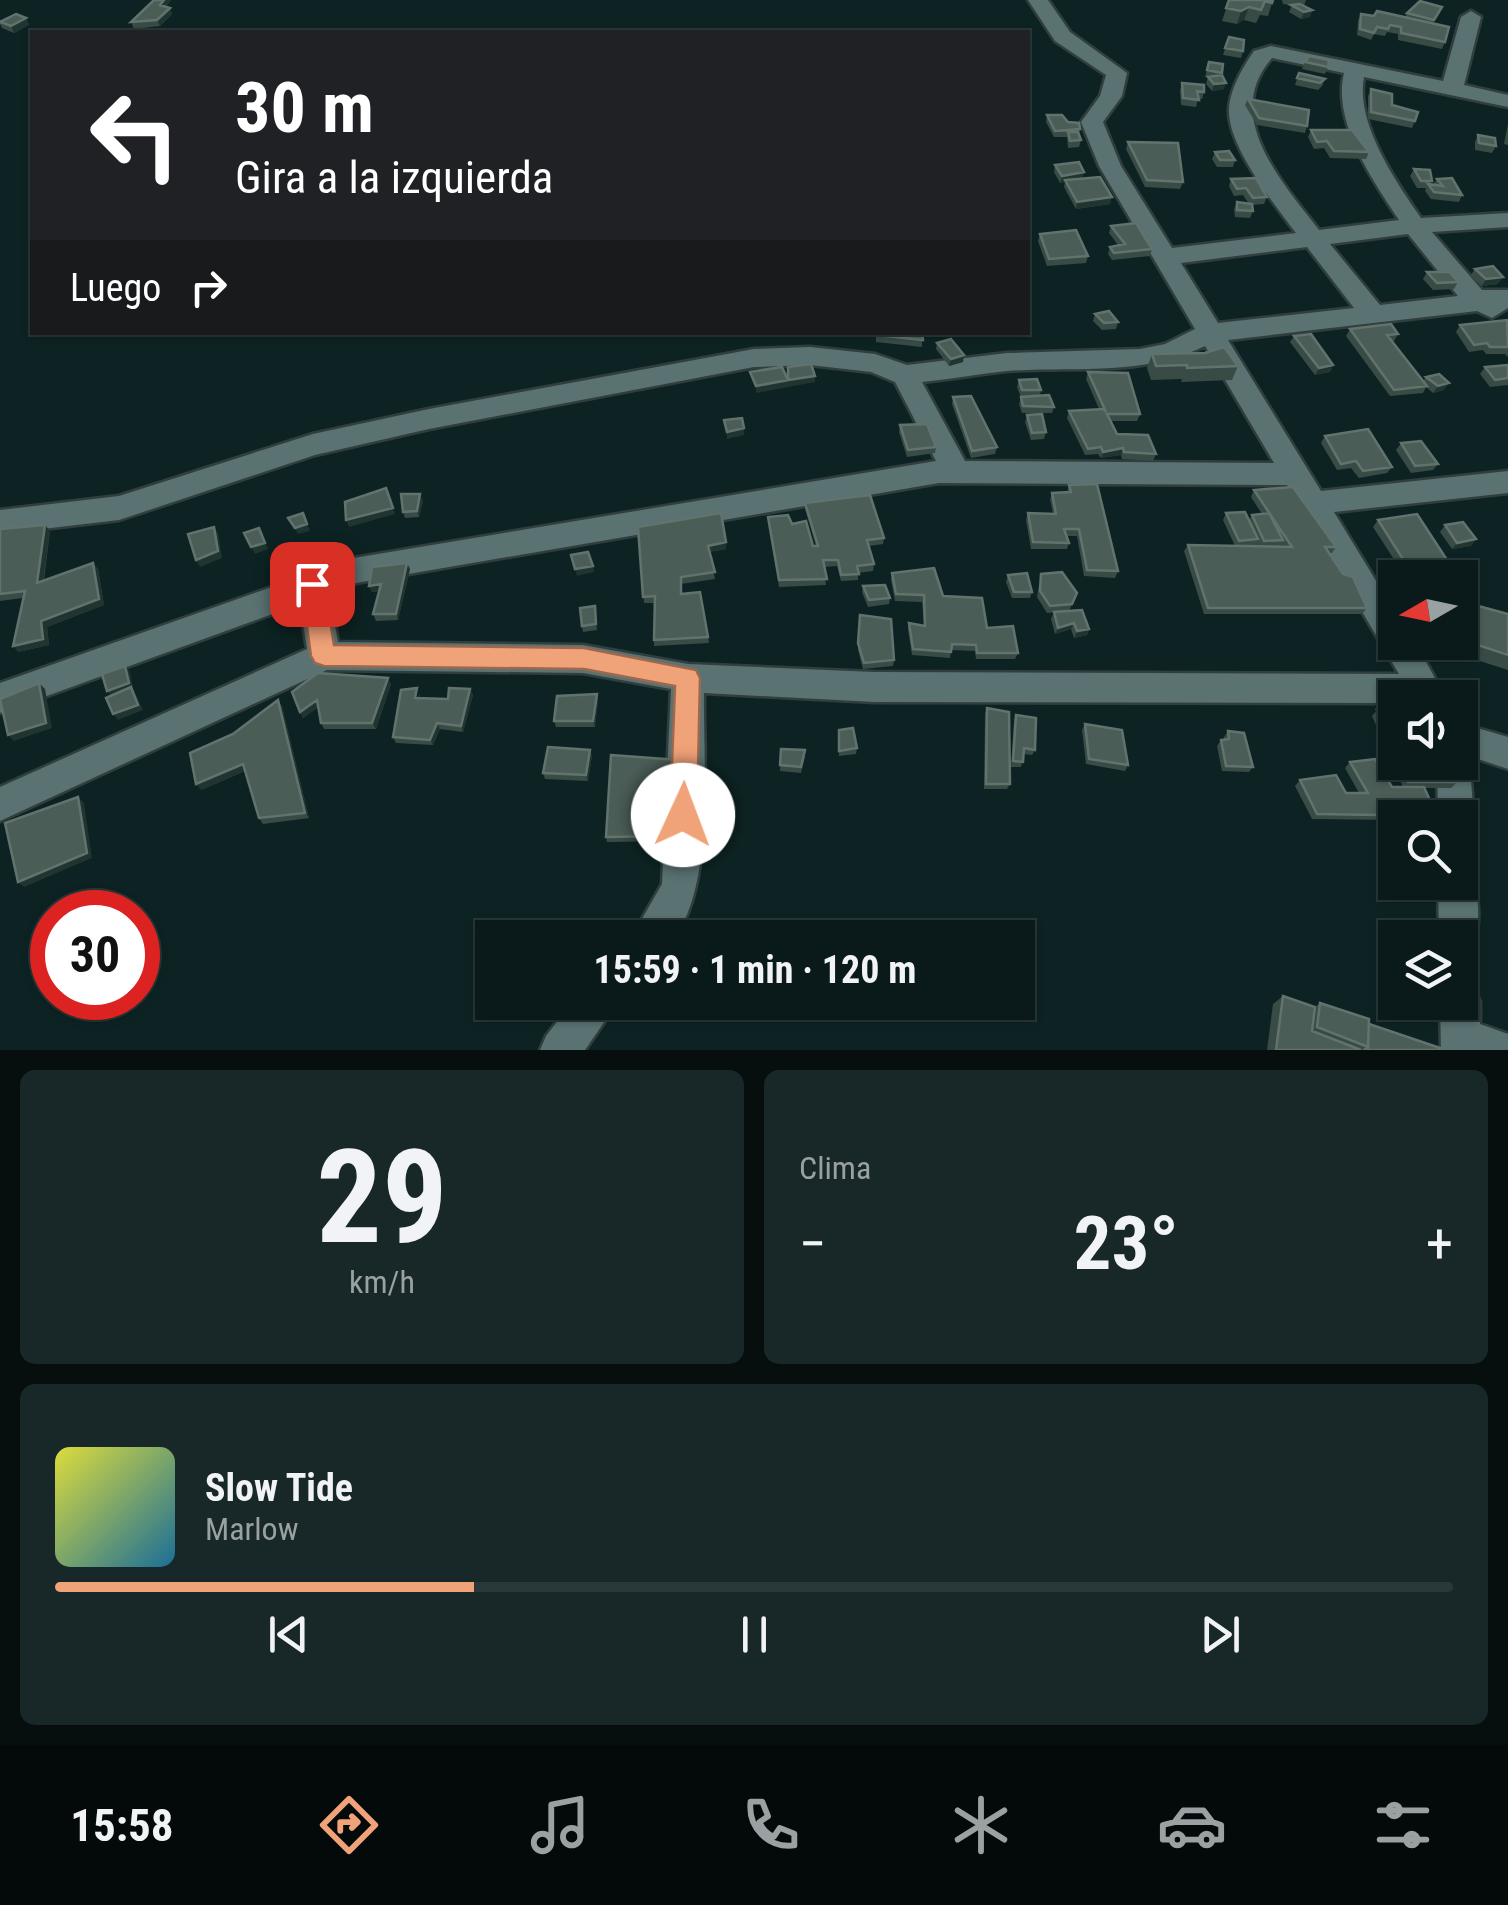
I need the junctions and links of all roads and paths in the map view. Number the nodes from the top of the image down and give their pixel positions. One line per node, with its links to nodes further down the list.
1 (1038, 0): 9 (street)
2 (1470, 18): 4 (street)
3 (1355, 70): 4 (street); 7 (street); 8 (street)
4 (1452, 89): 5 (street)
5 (1508, 101)
6 (1508, 220): 7 (street)
7 (1414, 226): 8 (street); 11 (street)
8 (1313, 238): 9 (street); 12 (street)
9 (1164, 257): 14 (street)
10 (1508, 299): 11 (street)
11 (1476, 302): 12 (street); 13 (street)
12 (1373, 314): 14 (street)
13 (1508, 316)
14 (1210, 334): 15 (street); 17 (street)
15 (905, 375): 16 (street); 20 (street)
16 (957, 473): 17 (street); 21 (street)
17 (1293, 474): 19 (street)
18 (1508, 482): 19 (street)
19 (1313, 503): 22 (street)
20 (0, 522)
21 (312, 584): 23 (street); 26 (street)
22 (1378, 611)
23 (324, 656): 24 (street); 29 (street)
24 (688, 678): 25 (street); 30 (street)
25 (1378, 693)
26 (0, 698)
27 (1478, 744): 28 (street)
28 (1508, 753)
29 (0, 804)
30 (664, 920)
31 (584, 1020): 32 (street)
32 (560, 1050)

